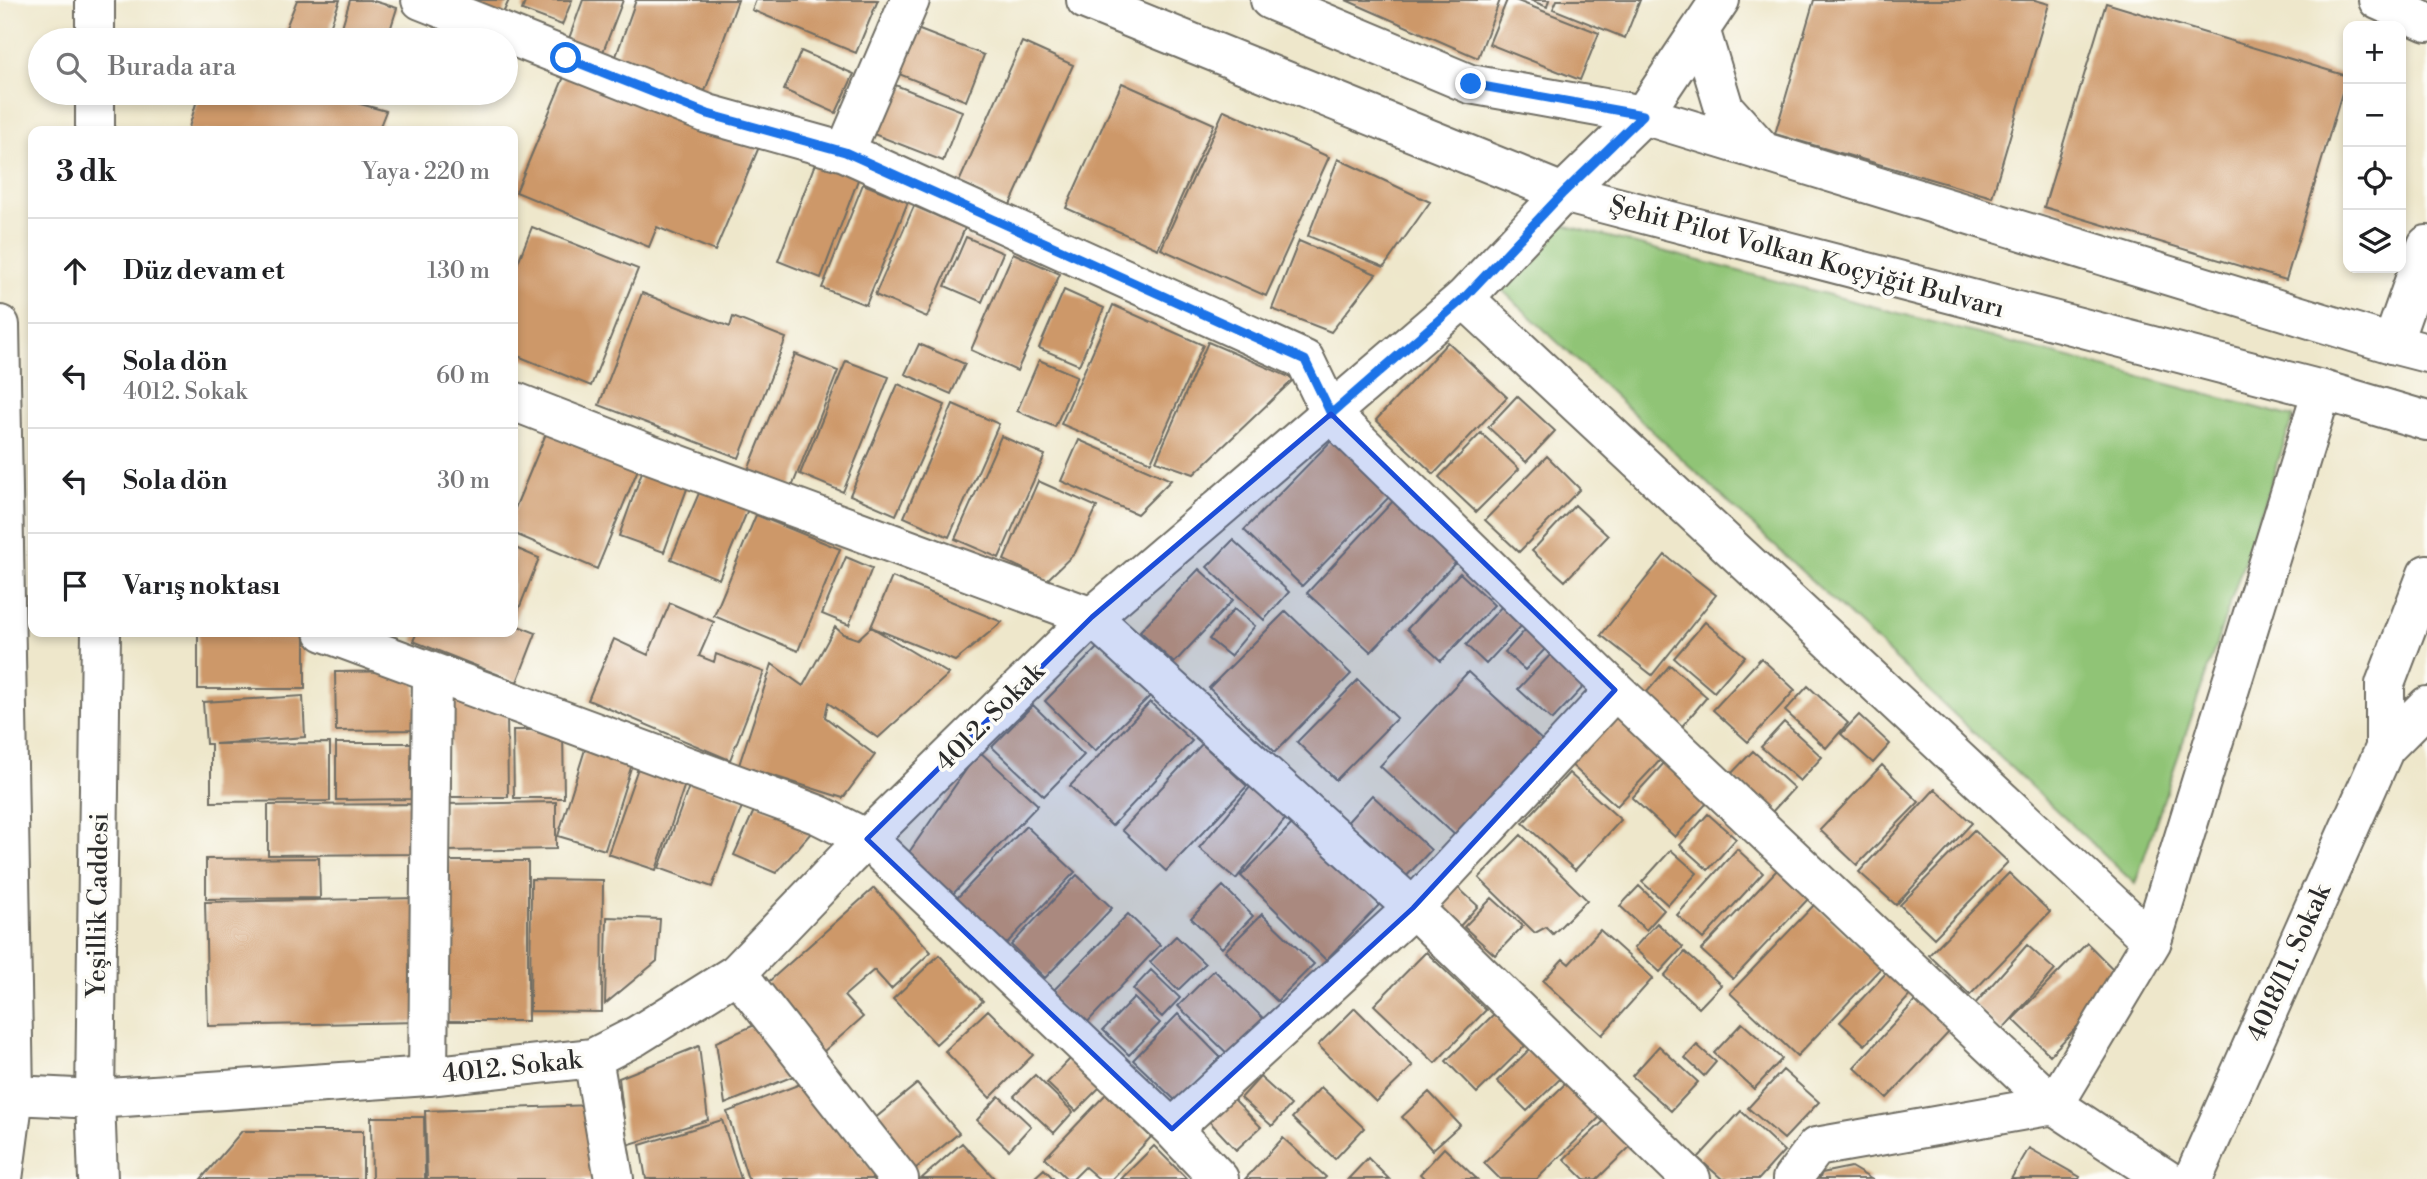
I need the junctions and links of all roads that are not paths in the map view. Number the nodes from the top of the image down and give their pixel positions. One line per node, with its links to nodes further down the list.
1 (95, 0): 9 (main road)
2 (421, 0): 10 (main road)
3 (910, 0): 15 (main road)
4 (1086, 0): 17 (main road, Şehit Pilot Volkan Koçyiğit Bulvarı)
5 (1270, 0): 13 (main road)
6 (2378, 0): 8 (main road)
7 (1710, 16): 13 (main road, 4012. Sokak); 16 (main road)
8 (2427, 22)
9 (95, 28)
10 (491, 28)
11 (518, 39): 15 (main road)
12 (95, 105): 14 (main road)
13 (1643, 115): 16 (main road); 17 (main road, 4012. Sokak)
14 (95, 126)
15 (845, 152): 24 (main road)
16 (1764, 152): 21 (main road)
17 (1563, 193): 19 (main road, 4012. Sokak); 22 (main road, Şehit Pilot Volkan Koçyiğit Bulvarı)
18 (2427, 245): 21 (main road)
19 (1464, 298): 24 (main road, 4012. Sokak); 36 (main road)
20 (0, 325): 40 (main road)
21 (2409, 348)
22 (2322, 390): 25 (main road, Şehit Pilot Volkan Koçyiğit Bulvarı); 36 (main road)
23 (518, 403): 27 (main road)
24 (1331, 414): 27 (main road, 4012. Sokak); 31 (main road)
25 (2427, 421)
26 (2427, 574): 33 (main road, 4018/11. Sokak)
27 (1092, 617): 34 (main road, 4012. Sokak); 35 (main road)
28 (101, 637): 41 (main road, Yeşillik Caddesi)
29 (337, 637): 30 (main road)
30 (432, 674): 34 (main road); 39 (main road)
31 (1615, 690): 35 (main road); 42 (main road)
32 (2427, 706): 33 (main road, 4018/11. Sokak)
33 (2385, 748): 52 (main road, 4018/11. Sokak)
34 (867, 839): 37 (main road, 4012. Sokak); 43 (main road)
35 (1413, 908): 43 (main road); 49 (main road)
36 (2152, 941): 42 (main road)
37 (737, 974): 38 (main road, 4012. Sokak); 47 (main road)
38 (593, 1058): 39 (main road, 4012. Sokak); 46 (main road)
39 (428, 1076): 41 (main road, 4012. Sokak)
40 (7, 1084): 41 (main road, 4012. Sokak); 44 (main road)
41 (96, 1099): 45 (main road, Yeşillik Caddesi)
42 (2054, 1105): 50 (main road); 51 (main road)
43 (1172, 1129): 48 (main road)
44 (3, 1179)
45 (98, 1179)
46 (614, 1179)
47 (899, 1179)
48 (1219, 1179)
49 (1691, 1179)
50 (1792, 1179)
51 (2166, 1179)
52 (2193, 1179)

